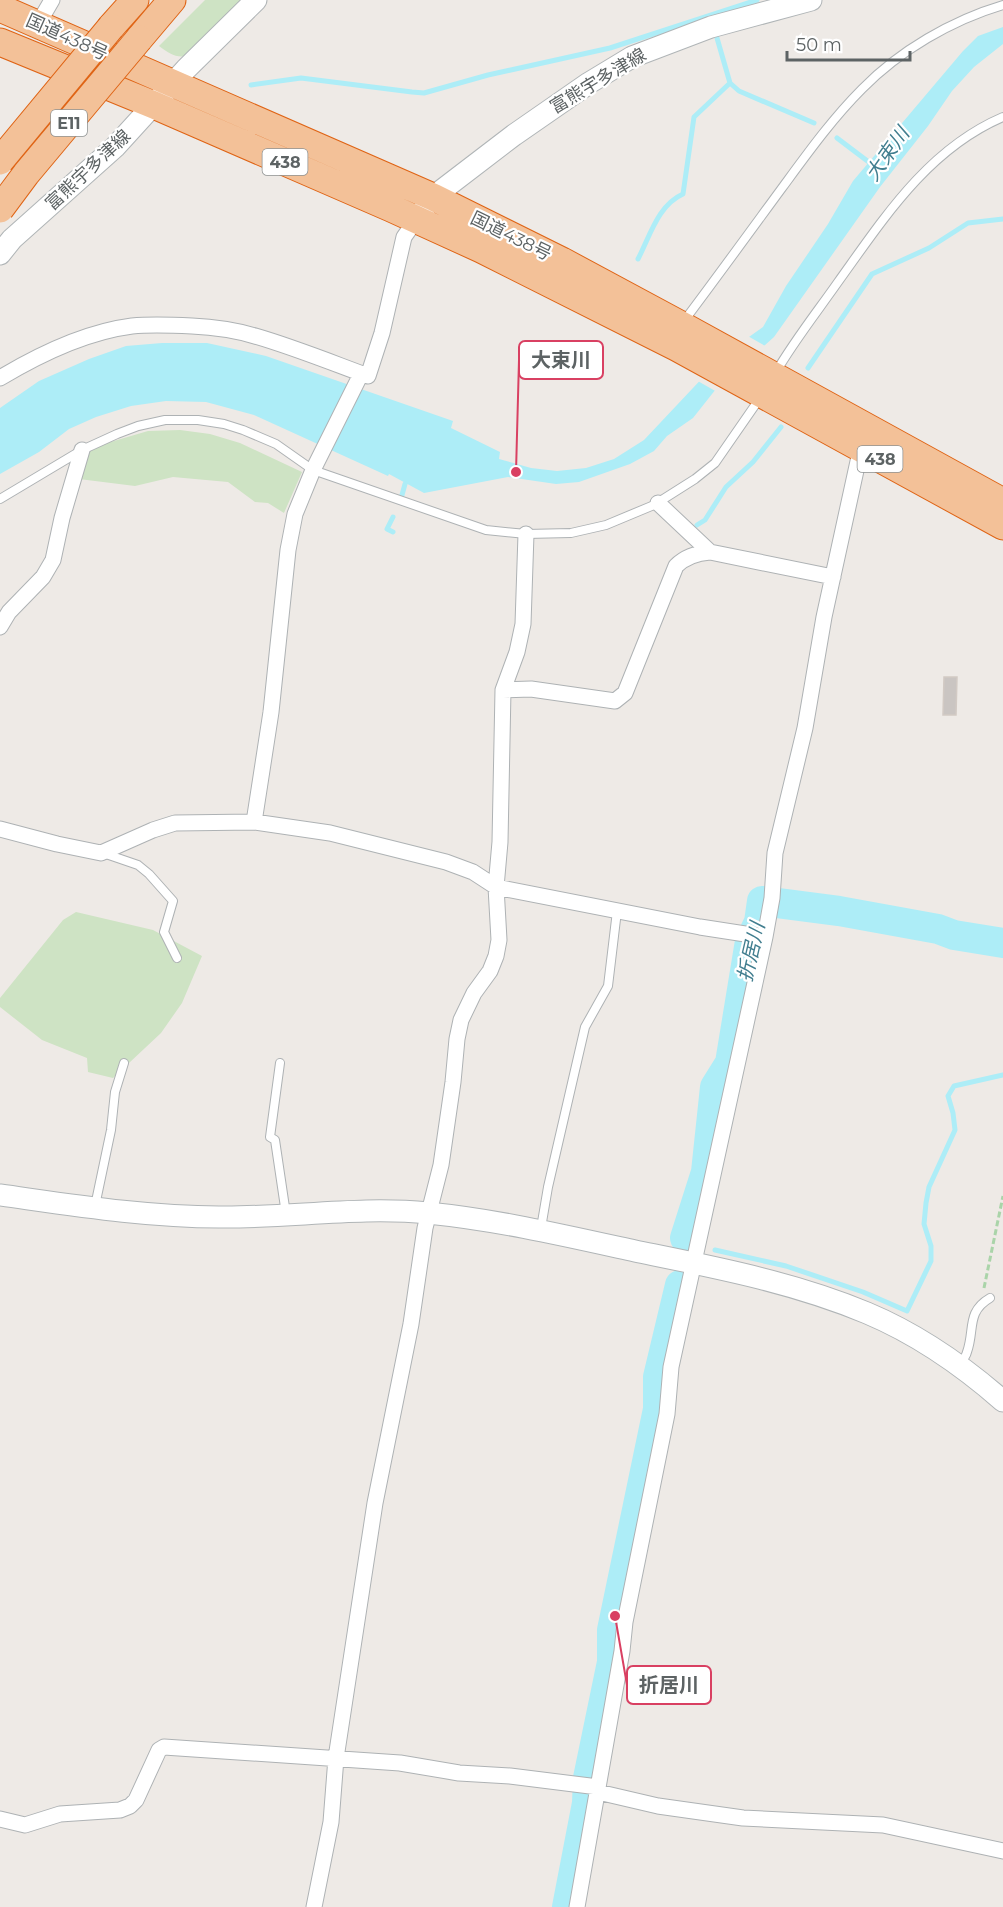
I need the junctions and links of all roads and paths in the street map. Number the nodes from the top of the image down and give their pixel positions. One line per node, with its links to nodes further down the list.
1 (52, 0): 9 (street)
2 (135, 0): 8 (highway, E11)
3 (172, 0): 17 (highway, E11, bridge)
4 (256, 0): 11 (street, 富熊宇多津線)
5 (811, 0): 16 (street, 富熊宇多津線)
6 (1003, 5): 20 (lane)
7 (0, 8): 9 (highway, 国道438号 / 438)
8 (107, 16): 14 (highway); 15 (highway, E11, bridge)
9 (38, 24): 11 (highway, 国道438号 / 438)
10 (0, 42): 12 (highway, 国道438号 / 438)
11 (173, 84): 12 (street, 富熊宇多津線); 16 (highway, 国道438号 / 438)
12 (153, 105): 18 (highway, 国道438号 / 438); 19 (street, 富熊宇多津線)
13 (1003, 117): 23 (lane)
14 (0, 147)
15 (0, 161)
16 (433, 197): 18 (street, 富熊宇多津線); 20 (highway, 国道438号 / 438)
17 (0, 209)
18 (416, 219): 20 (highway, 国道438号 / 438); 21 (street)
19 (0, 254)
20 (681, 333): 23 (highway, 国道438号 / 438)
21 (360, 376): 22 (street); 26 (street)
22 (0, 378)
23 (765, 383): 24 (highway, 国道438号 / 438); 29 (lane)
24 (864, 437): 28 (highway, 国道438号 / 438); 30 (highway, 国道438号 / 438); 33 (street)
25 (82, 450): 26 (lane); 27 (lane); 34 (street)
26 (313, 470): 31 (lane); 36 (street)
27 (0, 500)
28 (1003, 502)
29 (658, 503): 31 (lane); 32 (street)
30 (1003, 526)
31 (526, 534): 35 (street)
32 (711, 552): 33 (street); 35 (street)
33 (833, 577): 41 (street)
34 (0, 627)
35 (503, 690): 39 (street)
36 (254, 822): 38 (street); 39 (street)
37 (0, 829): 38 (street)
38 (101, 853): 42 (lane)
39 (496, 887): 40 (street); 48 (street)
40 (617, 911): 41 (street); 50 (lane)
41 (757, 936): 51 (street)
42 (177, 958)
43 (124, 1063): 47 (lane)
44 (280, 1063): 49 (lane)
45 (0, 1195): 47 (street)
46 (1003, 1196): 53 (path)
47 (95, 1208): 49 (street)
48 (429, 1213): 49 (street); 50 (street); 56 (street)
49 (286, 1216)
50 (540, 1231): 51 (street)
51 (693, 1263): 54 (street); 57 (street)
52 (990, 1298): 53 (lane)
53 (980, 1305): 54 (lane)
54 (958, 1365): 55 (street)
55 (1003, 1401)
56 (336, 1758): 57 (street); 58 (street); 60 (street)
57 (593, 1788): 59 (street); 61 (street)
58 (0, 1819)
59 (1003, 1851)
60 (314, 1907)
61 (576, 1907)

